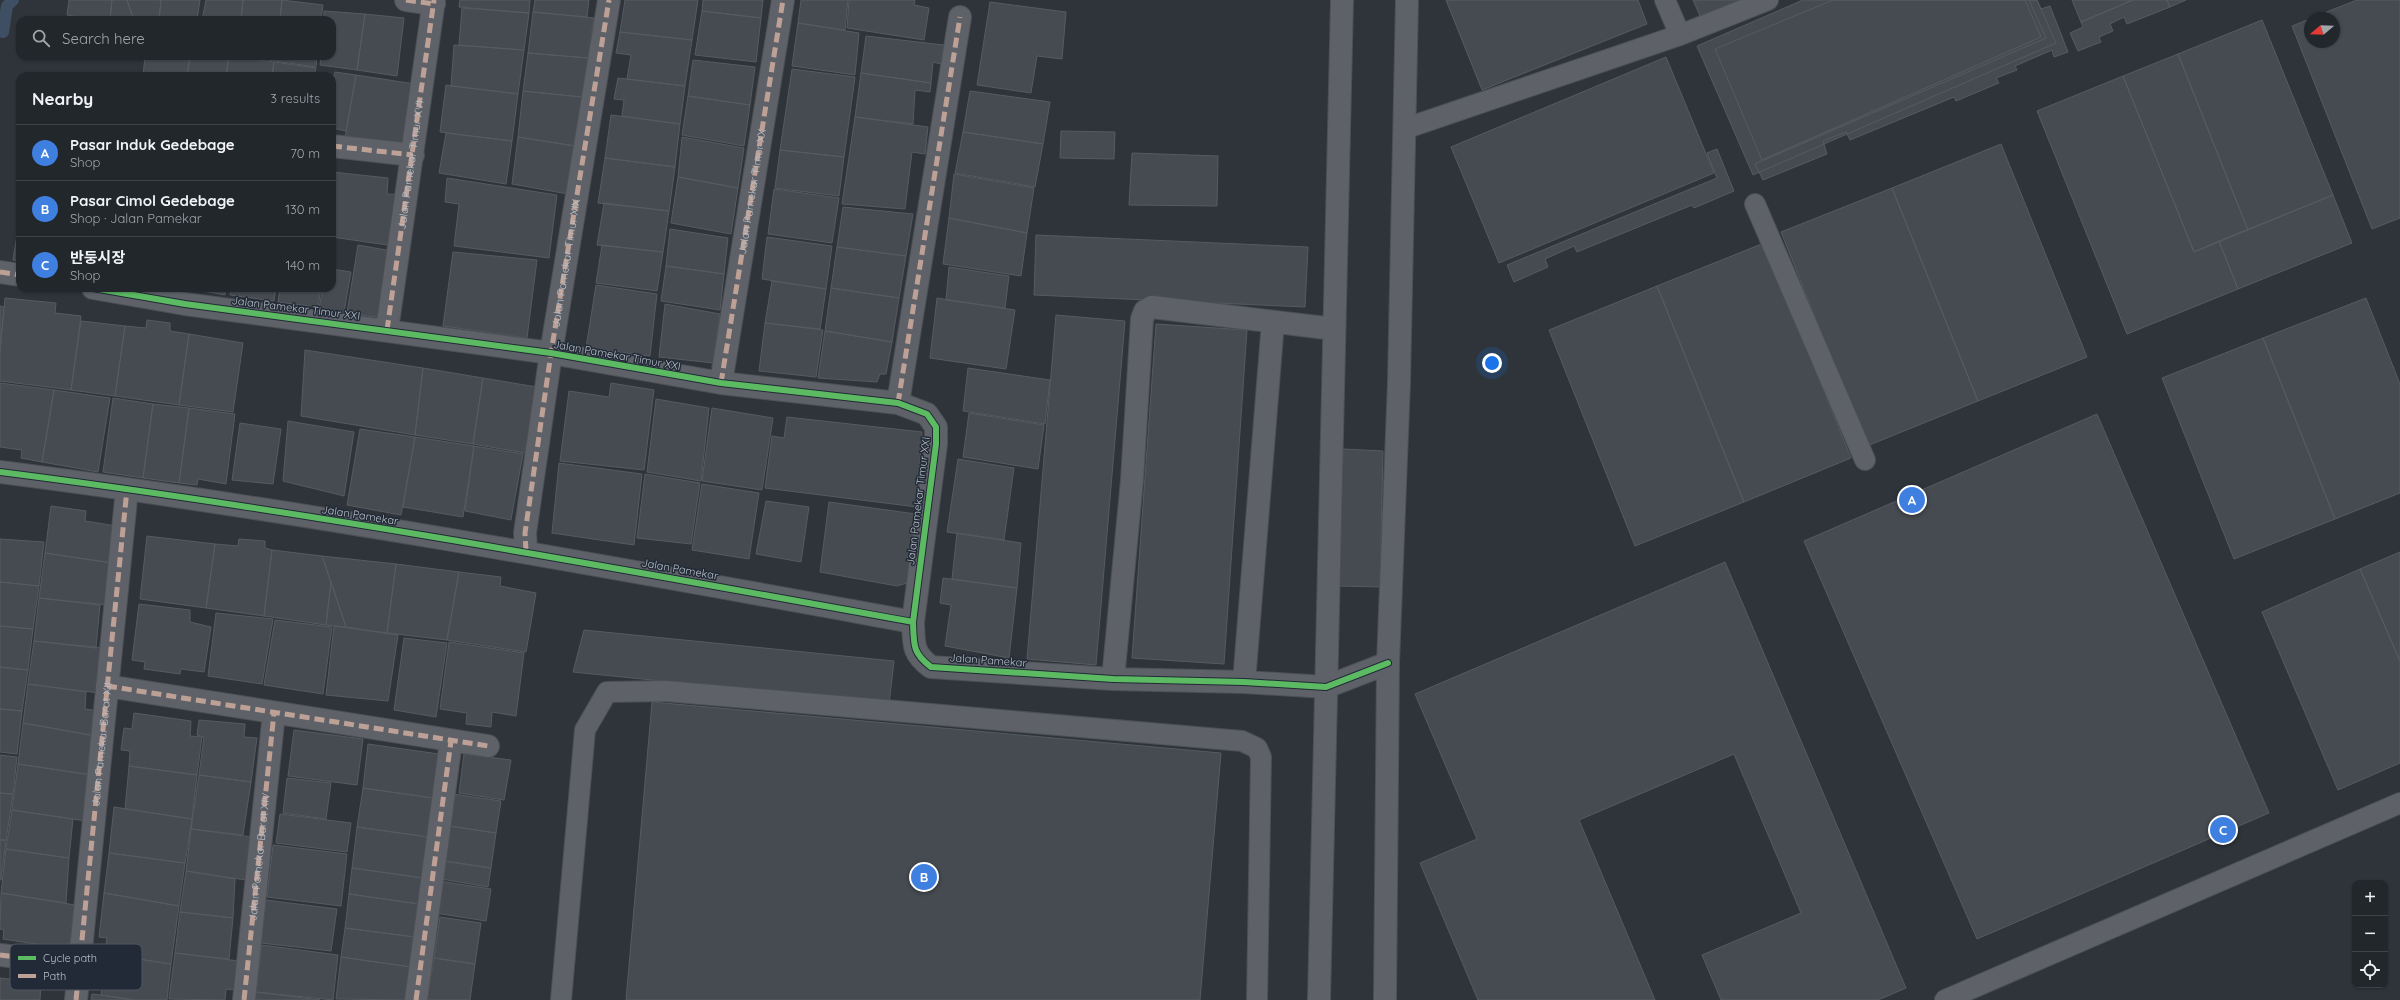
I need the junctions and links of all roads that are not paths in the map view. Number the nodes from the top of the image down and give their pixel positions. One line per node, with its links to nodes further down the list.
1 (406, 0): 8 (street)
2 (609, 0): 21 (street, Jalan Pamekar Timur XIX)
3 (783, 0): 22 (street, Jalan Pamekar Timur XX)
4 (1342, 0): 19 (street)
5 (1406, 0): 11 (street)
6 (1665, 0): 10 (lane)
7 (1768, 0): 10 (lane)
8 (434, 2): 13 (street, Jalan Pamekar Timur XVI)
9 (960, 17): 23 (street)
10 (1680, 35): 11 (lane)
11 (1404, 129): 29 (street)
12 (336, 146): 13 (street)
13 (413, 155): 20 (street, Jalan Pamekar Timur XVI)
14 (1755, 204): 24 (lane)
15 (0, 272): 16 (street)
16 (16, 274)
17 (116, 292): 20 (street, Jalan Pamekar Timur XXI)
18 (1273, 322): 19 (street); 30 (street); 31 (street)
19 (1334, 329): 33 (street)
20 (387, 330): 21 (street, Jalan Pamekar Timur XXI)
21 (551, 353): 22 (street, Jalan Pamekar Timur XXI); 27 (street, Jalan Pamekar Timur XIX)
22 (721, 383): 23 (street, Jalan Pamekar Timur XXI)
23 (898, 403): 28 (street, Jalan Pamekar Timur XXI)
24 (1865, 460)
25 (0, 472): 26 (street, Jalan Pamekar)
26 (127, 489): 27 (street, Jalan Pamekar); 32 (street, Jalan Pamekar Barat XII)
27 (526, 551): 28 (street, Jalan Pamekar)
28 (913, 622): 30 (street, Jalan Pamekar)
29 (1388, 663): 33 (street); 48 (street)
30 (1113, 678): 31 (street, Jalan Pamekar)
31 (1244, 682): 33 (street, Jalan Pamekar)
32 (107, 686): 34 (street); 38 (street, Jalan Pamekar Barat XII)
33 (1326, 687): 47 (street)
34 (274, 713): 35 (street); 43 (street, Jalan Pamekar Barat XIV)
35 (451, 741): 36 (street); 44 (street)
36 (488, 746)
37 (2400, 803): 49 (lane)
38 (82, 944)
39 (0, 955): 40 (street)
40 (10, 956)
41 (77, 990): 42 (street, Jalan Pamekar Barat XII)
42 (76, 1000)
43 (244, 1000)
44 (416, 1000)
45 (562, 1000): 46 (lane)
46 (1257, 1000)
47 (1319, 1000)
48 (1385, 1000)
49 (1945, 1000)

